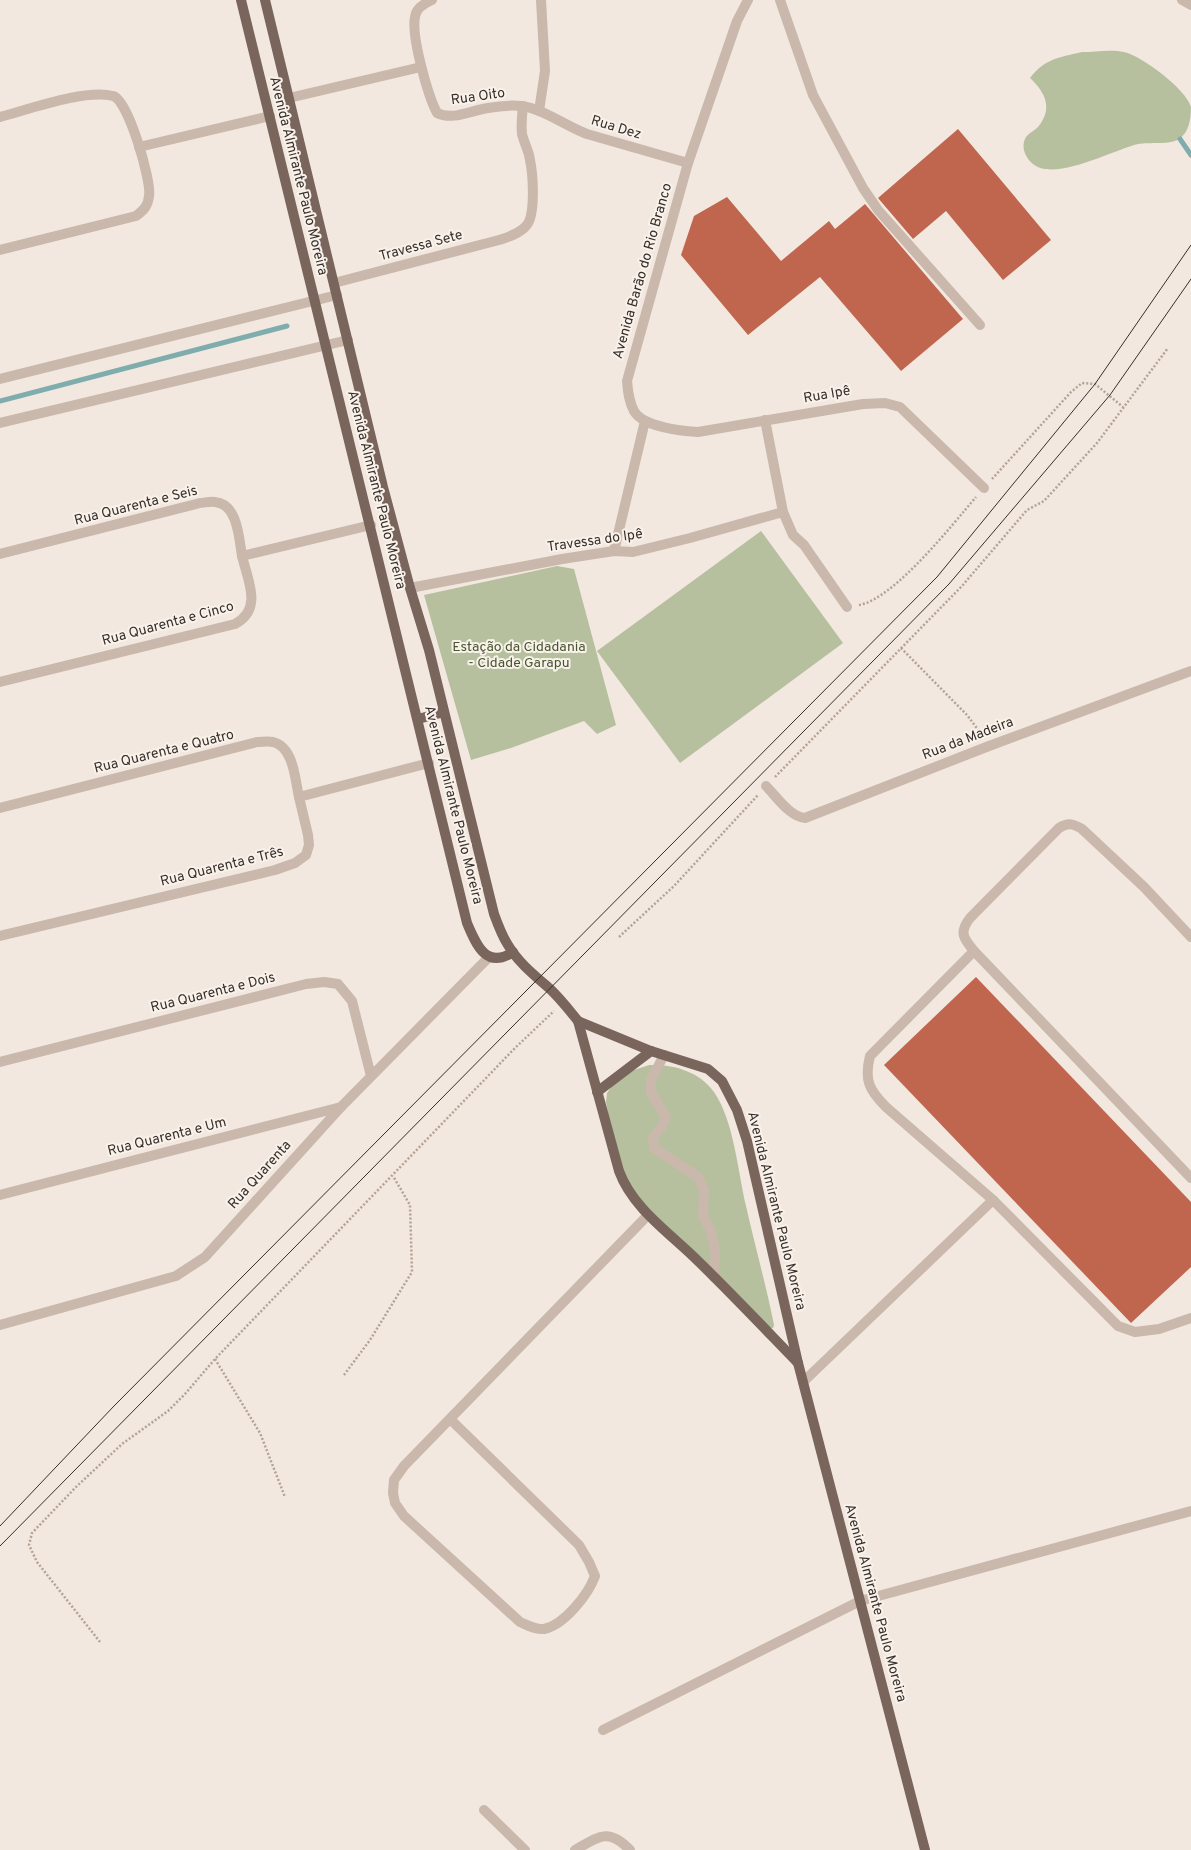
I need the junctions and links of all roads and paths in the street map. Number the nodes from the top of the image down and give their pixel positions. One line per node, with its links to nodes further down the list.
1 (241, 0): 13 (main road, Avenida Almirante Paulo Moreira)
2 (265, 0): 10 (main road, Avenida Almirante Paulo Moreira)
3 (432, 0): 9 (street)
4 (541, 0): 12 (street)
5 (748, 0): 16 (street, Avenida Barão do Rio Branco)
6 (780, 0): 21 (street)
7 (1182, 0): 8 (street)
8 (1191, 5)
9 (421, 67): 10 (street); 11 (street, Rua Oito)
10 (289, 98): 18 (main road, Avenida Almirante Paulo Moreira)
11 (523, 106): 12 (street, Rua Oito); 18 (street, Travessa Sete)
12 (539, 111): 16 (street, Rua Dez)
13 (270, 116): 15 (street); 20 (main road, Avenida Almirante Paulo Moreira)
14 (0, 117): 15 (street)
15 (139, 147): 17 (street)
16 (688, 163): 27 (street, Avenida Barão do Rio Branco)
17 (0, 250)
18 (334, 283): 19 (main road, Avenida Almirante Paulo Moreira)
19 (336, 295): 20 (street); 22 (main road, Avenida Almirante Paulo Moreira)
20 (314, 300): 23 (main road, Avenida Almirante Paulo Moreira); 25 (street)
21 (980, 325)
22 (348, 340): 23 (street); 35 (main road, Avenida Almirante Paulo Moreira)
23 (324, 345): 28 (street); 31 (main road, Avenida Almirante Paulo Moreira)
24 (1168, 348): 37 (path)
25 (0, 379)
26 (765, 420): 27 (street, Rua Ipê); 29 (street, Rua Ipê); 30 (street)
27 (645, 421): 32 (street)
28 (0, 423)
29 (984, 488)
30 (783, 512): 32 (street, Travessa do Ipê); 36 (street)
31 (371, 525): 34 (street); 41 (main road, Avenida Almirante Paulo Moreira)
32 (614, 551): 35 (street, Travessa do Ipê)
33 (0, 554): 34 (street, Rua Quarenta e Seis)
34 (242, 556): 39 (street, Rua Quarenta e Cinco)
35 (410, 588): 40 (main road, Avenida Almirante Paulo Moreira)
36 (847, 607)
37 (901, 648): 42 (path); 44 (path)
38 (1191, 671): 42 (street, Rua da Madeira)
39 (0, 682)
40 (444, 712): 41 (main road); 51 (main road, Avenida Almirante Paulo Moreira)
41 (418, 720): 43 (main road, Avenida Almirante Paulo Moreira)
42 (989, 746): 44 (street, Rua da Madeira)
43 (429, 763): 45 (street); 52 (main road, Avenida Almirante Paulo Moreira)
44 (766, 786): 48 (path)
45 (299, 797): 46 (street, Rua Quarenta e Quatro); 47 (street, Rua Quarenta e Três)
46 (0, 808)
47 (0, 936)
48 (619, 937)
49 (1191, 937): 50 (street)
50 (974, 951): 62 (street); 64 (street)
51 (513, 952): 52 (main road); 53 (main road, Avenida Almirante Paulo Moreira)
52 (490, 957): 58 (street, Rua Quarenta)
53 (562, 1002): 54 (main road, Avenida Almirante Paulo Moreira); 61 (path)
54 (578, 1021): 55 (main road, Avenida Almirante Paulo Moreira); 59 (main road, Avenida Almirante Paulo Moreira)
55 (651, 1051): 56 (main road, Avenida Almirante Paulo Moreira); 59 (main road)
56 (664, 1055): 66 (street); 70 (main road, Avenida Almirante Paulo Moreira)
57 (0, 1062): 58 (street, Rua Quarenta e Dois)
58 (371, 1076): 60 (street, Rua Quarenta)
59 (597, 1092): 65 (main road, Avenida Almirante Paulo Moreira)
60 (341, 1107): 63 (street, Rua Quarenta e Um); 68 (street, Rua Quarenta)
61 (393, 1176): 69 (path); 71 (path)
62 (1191, 1178)
63 (0, 1194)
64 (993, 1200): 67 (street); 72 (street)
65 (648, 1214): 66 (main road, Avenida Almirante Paulo Moreira); 73 (street)
66 (714, 1277): 70 (main road, Avenida Almirante Paulo Moreira)
67 (1191, 1318)
68 (0, 1325)
69 (215, 1359): 74 (path); 77 (path)
70 (798, 1363): 72 (main road, Avenida Almirante Paulo Moreira)
71 (344, 1375)
72 (803, 1382): 76 (main road, Avenida Almirante Paulo Moreira)
73 (450, 1419): 73 (street)
74 (286, 1497)
75 (1191, 1511): 76 (street)
76 (860, 1601): 78 (street); 83 (main road, Avenida Almirante Paulo Moreira)
77 (100, 1642)
78 (602, 1730)
79 (484, 1810): 80 (street)
80 (525, 1850)
81 (575, 1850): 82 (street)
82 (630, 1850)
83 (925, 1850)

